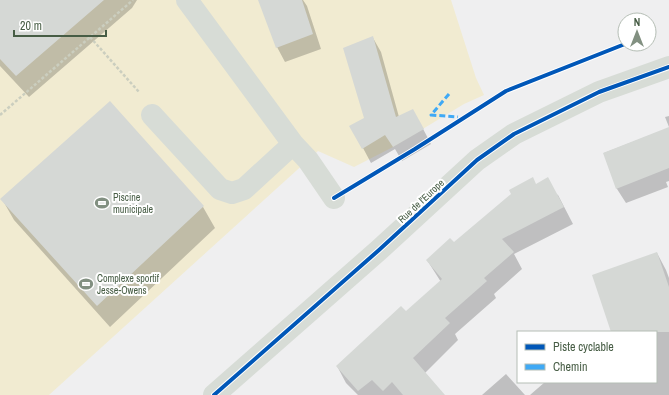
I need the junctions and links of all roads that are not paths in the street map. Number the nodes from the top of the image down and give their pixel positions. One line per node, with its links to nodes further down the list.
1 (186, 0): 4 (street)
2 (669, 67): 6 (street, Rue de l'Europe)
3 (152, 115): 4 (street)
4 (293, 144): 5 (street)
5 (334, 198)
6 (214, 395)

